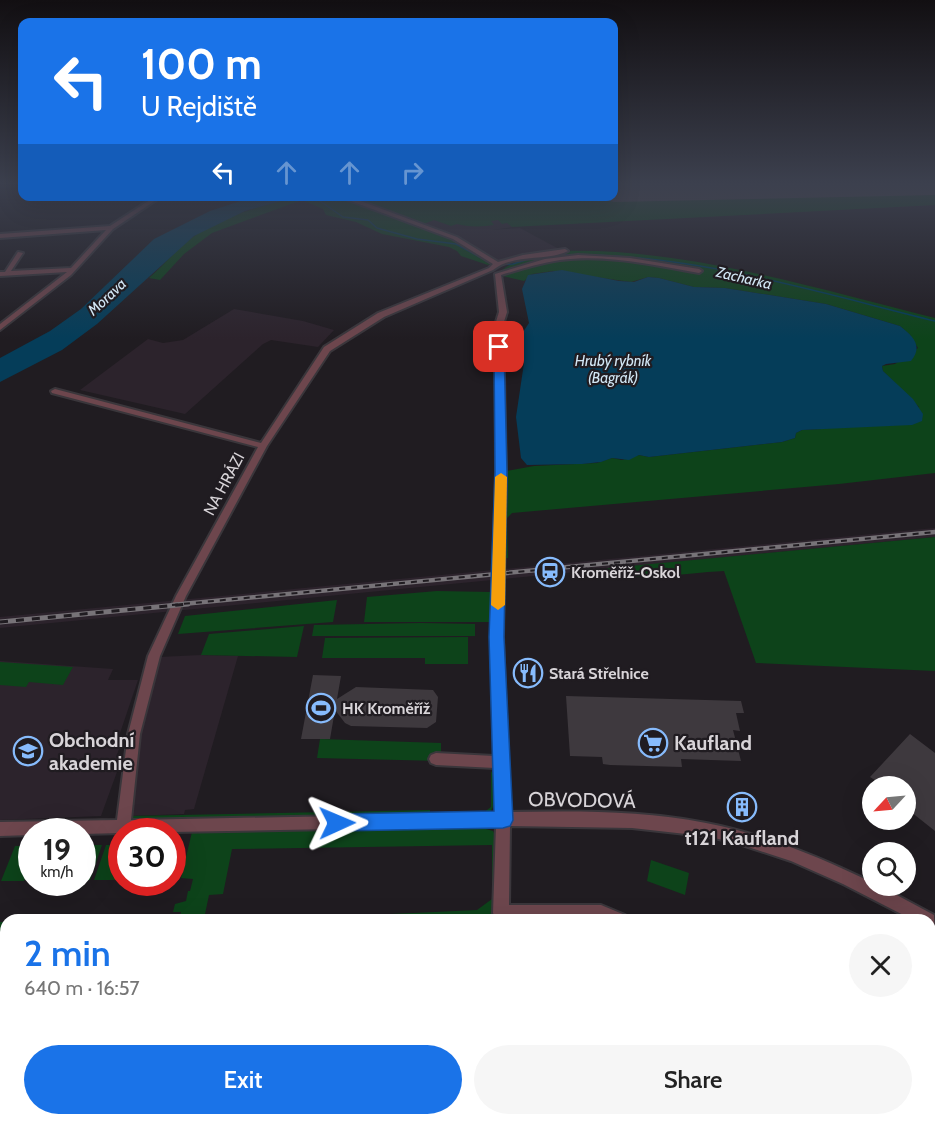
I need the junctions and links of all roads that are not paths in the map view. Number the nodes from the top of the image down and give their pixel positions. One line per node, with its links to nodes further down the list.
1 (21, 234): 4 (street)
2 (105, 234): 8 (street)
3 (445, 234): 7 (street)
4 (0, 236)
5 (566, 251): 7 (street, NA HRÁZI)
6 (20, 253): 10 (street)
7 (495, 267): 9 (street); 13 (street, NA HRÁZI); 15 (street)
8 (72, 270): 10 (street); 11 (street)
9 (699, 271)
10 (4, 274)
11 (0, 328)
12 (55, 391): 13 (street)
13 (262, 446): 16 (street, NA HRÁZI)
14 (436, 759): 15 (street)
15 (502, 762): 17 (street)
16 (124, 818)
17 (503, 820): 18 (street, OBVODOVÁ); 21 (street); 24 (street, OBVODOVÁ)
18 (186, 825)
19 (108, 826): 20 (street, OBVODOVÁ)
20 (0, 829)
21 (501, 914)
22 (568, 914): 23 (street)
23 (604, 914)
24 (917, 914)

